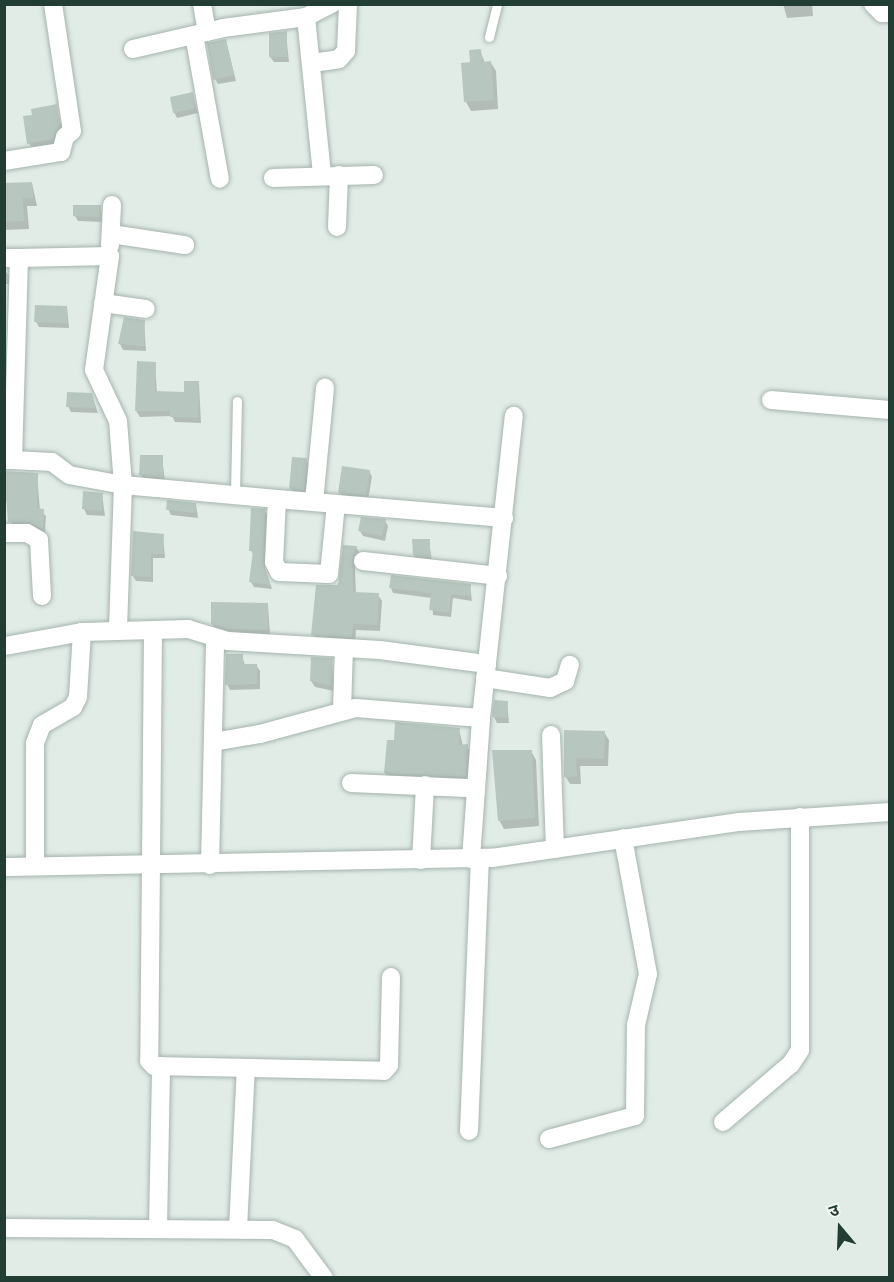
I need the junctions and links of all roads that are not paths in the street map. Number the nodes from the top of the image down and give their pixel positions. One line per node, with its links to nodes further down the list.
1 (53, 4): 13 (street)
2 (202, 4): 9 (street)
3 (348, 4): 12 (street)
4 (497, 4): 10 (lane)
5 (873, 4): 7 (street)
6 (326, 6): 8 (street)
7 (890, 13)
8 (306, 17): 9 (street); 12 (street)
9 (200, 33): 11 (street); 17 (street)
10 (489, 37)
11 (133, 49)
12 (312, 63): 14 (street)
13 (4, 161)
14 (330, 174): 15 (street); 16 (street); 19 (street)
15 (374, 175)
16 (273, 178)
17 (220, 179)
18 (112, 205): 20 (street)
19 (338, 227)
20 (111, 234): 21 (street); 22 (street)
21 (185, 245)
22 (110, 256): 23 (street); 25 (street)
23 (12, 258): 24 (street)
24 (12, 297): 27 (street)
25 (103, 303): 26 (street); 34 (street)
26 (146, 309)
27 (9, 382): 33 (street)
28 (326, 388): 37 (street)
29 (771, 400): 31 (street)
30 (237, 401): 35 (lane)
31 (890, 410)
32 (514, 416): 39 (street)
33 (9, 460): 34 (street)
34 (123, 485): 35 (street); 44 (street)
35 (235, 494): 36 (street)
36 (277, 499): 37 (street); 38 (street)
37 (314, 502): 38 (street)
38 (336, 504): 39 (street)
39 (504, 518): 42 (street)
40 (4, 533): 43 (street)
41 (363, 561): 42 (street)
42 (498, 576): 51 (street)
43 (42, 596)
44 (118, 631): 45 (street); 46 (street)
45 (153, 631): 47 (street); 65 (street)
46 (82, 632): 48 (street); 67 (street)
47 (215, 638): 49 (street); 55 (street)
48 (5, 646)
49 (344, 648): 51 (street); 52 (street)
50 (570, 665): 51 (street)
51 (486, 671): 53 (street)
52 (342, 710): 53 (street); 55 (street)
53 (481, 718): 63 (street)
54 (551, 735): 62 (street)
55 (213, 742): 66 (street)
56 (351, 783): 57 (street)
57 (425, 785): 58 (street); 64 (street)
58 (467, 788)
59 (890, 812): 60 (street)
60 (800, 817): 61 (street); 72 (street)
61 (623, 838): 62 (street); 74 (street)
62 (555, 849): 63 (street)
63 (475, 859): 64 (street); 73 (street)
64 (421, 860): 66 (street)
65 (151, 862): 66 (street); 67 (street); 70 (street)
66 (210, 865)
67 (35, 866): 68 (street)
68 (4, 867)
69 (391, 977): 71 (street)
70 (161, 1066): 71 (street); 76 (street)
71 (246, 1068): 77 (street)
72 (723, 1122)
73 (469, 1131)
74 (549, 1139)
75 (4, 1228): 76 (street)
76 (158, 1228): 77 (street)
77 (238, 1229): 78 (street)
78 (324, 1278)

